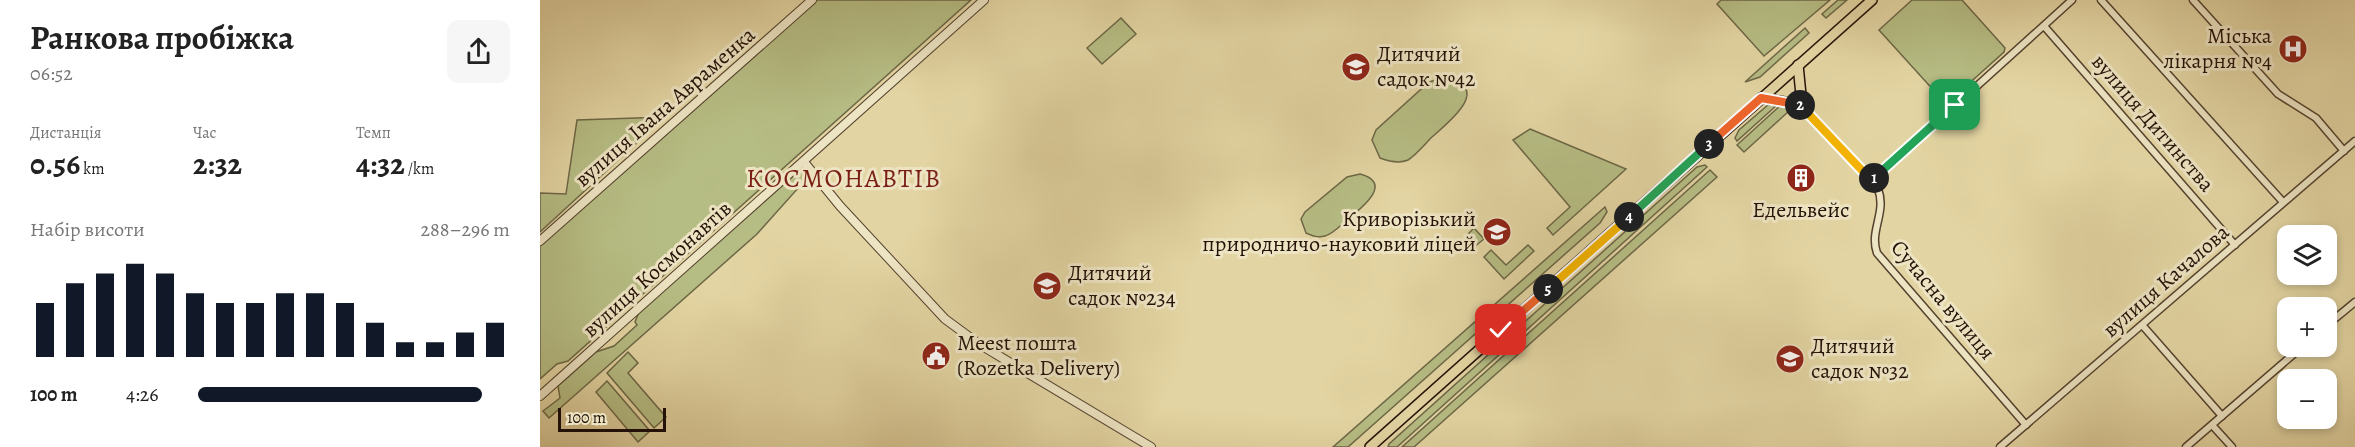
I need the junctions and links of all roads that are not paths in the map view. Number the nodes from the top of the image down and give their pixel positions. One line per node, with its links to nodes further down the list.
1 (812, 0): 16 (street, вулиця Івана Авраменка)
2 (984, 0): 13 (street, вулиця Космонавтів)
3 (1872, 0): 8 (main road)
4 (2072, 0): 7 (street)
5 (2101, 0): 15 (street)
6 (2193, 0): 12 (street)
7 (2044, 26): 14 (street); 17 (street, вулиця Дитинства)
8 (1798, 65): 9 (main road); 10 (main road)
9 (1761, 98): 10 (main road); 27 (main road)
10 (1802, 105): 14 (street, Сучасна вулиця)
11 (2355, 141): 12 (street, вулиця Качалова)
12 (2344, 151): 15 (street, вулиця Качалова)
13 (804, 162): 22 (street, вулиця Космонавтів); 26 (street)
14 (1872, 181): 24 (street, Сучасна вулиця)
15 (2283, 202): 17 (street, вулиця Качалова)
16 (540, 240)
17 (2235, 245): 20 (street, вулиця Качалова)
18 (2355, 302): 19 (street)
19 (2337, 317)
20 (2143, 326): 23 (street); 24 (street, вулиця Качалова)
21 (2290, 357): 23 (street)
22 (540, 396)
23 (2222, 416): 25 (street)
24 (2026, 425): 28 (street, вулиця Качалова)
25 (2212, 425): 29 (street); 30 (street)
26 (1151, 447)
27 (1370, 447)
28 (2000, 447)
29 (2186, 447)
30 (2232, 447)

